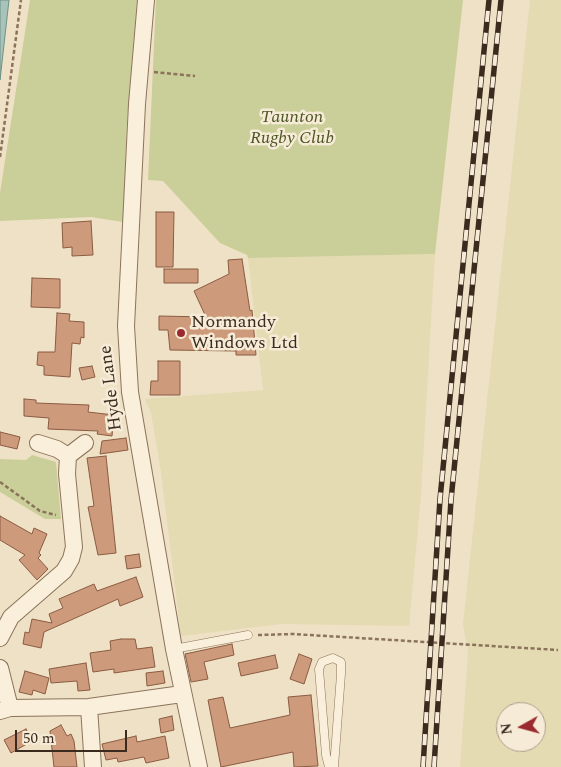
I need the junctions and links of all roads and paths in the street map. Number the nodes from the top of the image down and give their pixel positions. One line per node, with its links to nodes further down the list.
1 (21, 0): 5 (path)
2 (146, 0): 3 (street, Hyde Lane)
3 (140, 70): 4 (path); 13 (street, Hyde Lane)
4 (195, 76)
5 (0, 157)
6 (38, 443): 8 (street)
7 (85, 443): 8 (street)
8 (68, 456): 10 (street)
9 (0, 482): 10 (path)
10 (70, 514): 12 (street)
11 (248, 635): 13 (lane); 14 (path)
12 (0, 638)
13 (174, 649): 16 (street, Hyde Lane)
14 (558, 650)
15 (0, 668): 18 (street)
16 (182, 694): 17 (street); 20 (street, Hyde Lane)
17 (88, 707): 18 (street); 19 (street)
18 (5, 709)
19 (93, 767)
20 (200, 767)
21 (329, 767): 22 (lane)
22 (334, 767)

